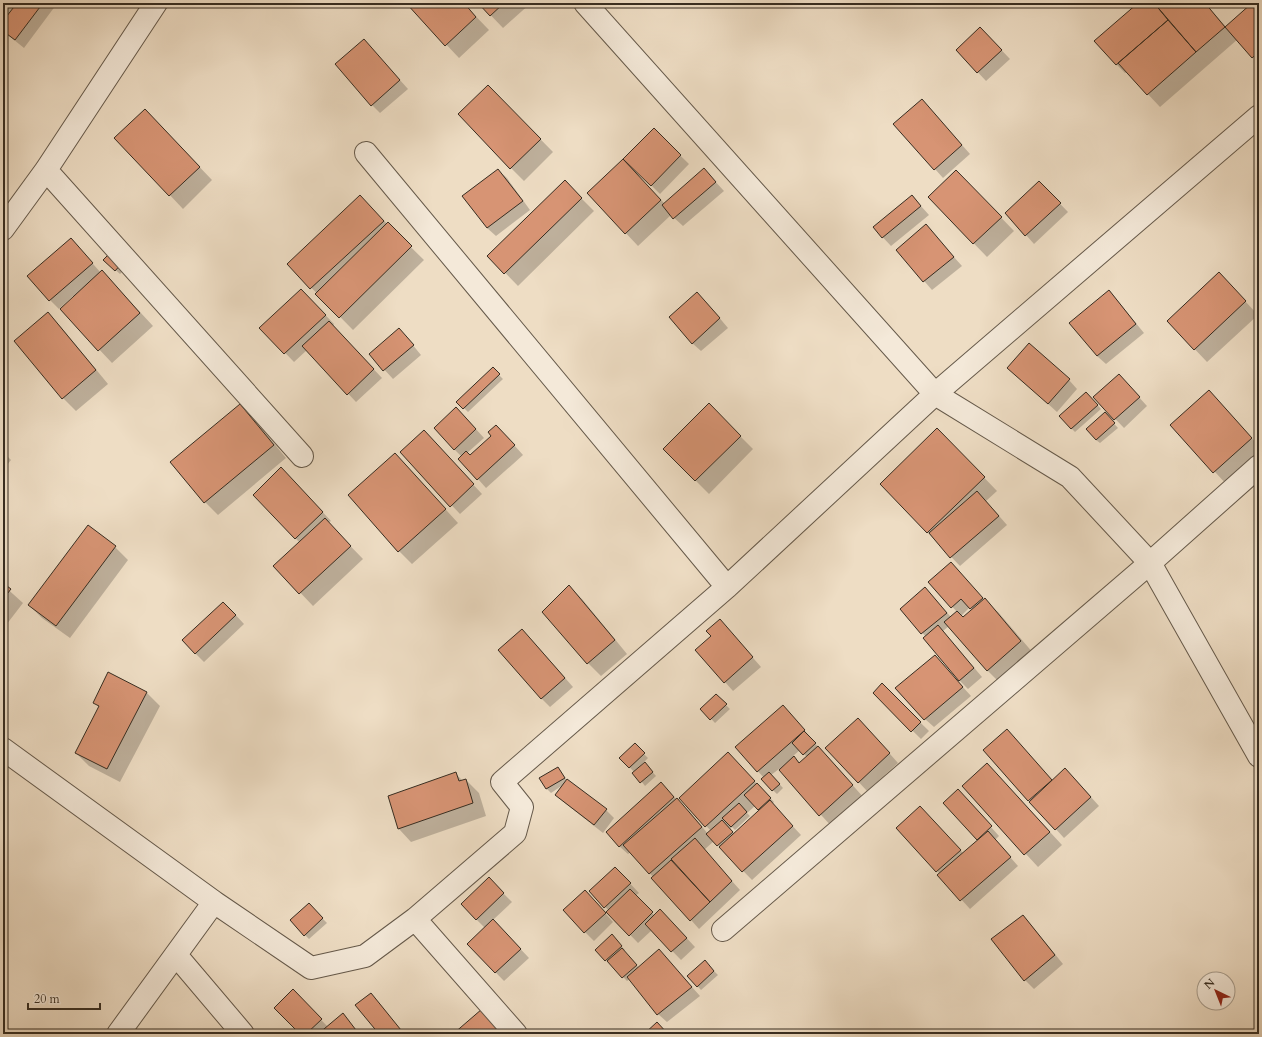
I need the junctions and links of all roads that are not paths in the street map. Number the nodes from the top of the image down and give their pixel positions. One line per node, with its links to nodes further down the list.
1 (156, 3): 5 (street)
2 (585, 3): 7 (street)
3 (1259, 116): 7 (street)
4 (366, 153): 11 (street)
5 (46, 170): 6 (street); 8 (street)
6 (3, 229)
7 (935, 394): 10 (street); 11 (street)
8 (302, 456)
9 (1259, 466): 10 (street)
10 (1150, 563): 13 (street); 16 (street)
11 (727, 587): 15 (street)
12 (3, 749): 14 (street)
13 (1259, 756)
14 (214, 902): 15 (street); 17 (street)
15 (415, 919): 20 (street)
16 (723, 930)
17 (176, 955): 18 (street); 19 (street)
18 (118, 1034)
19 (244, 1034)
20 (516, 1034)

